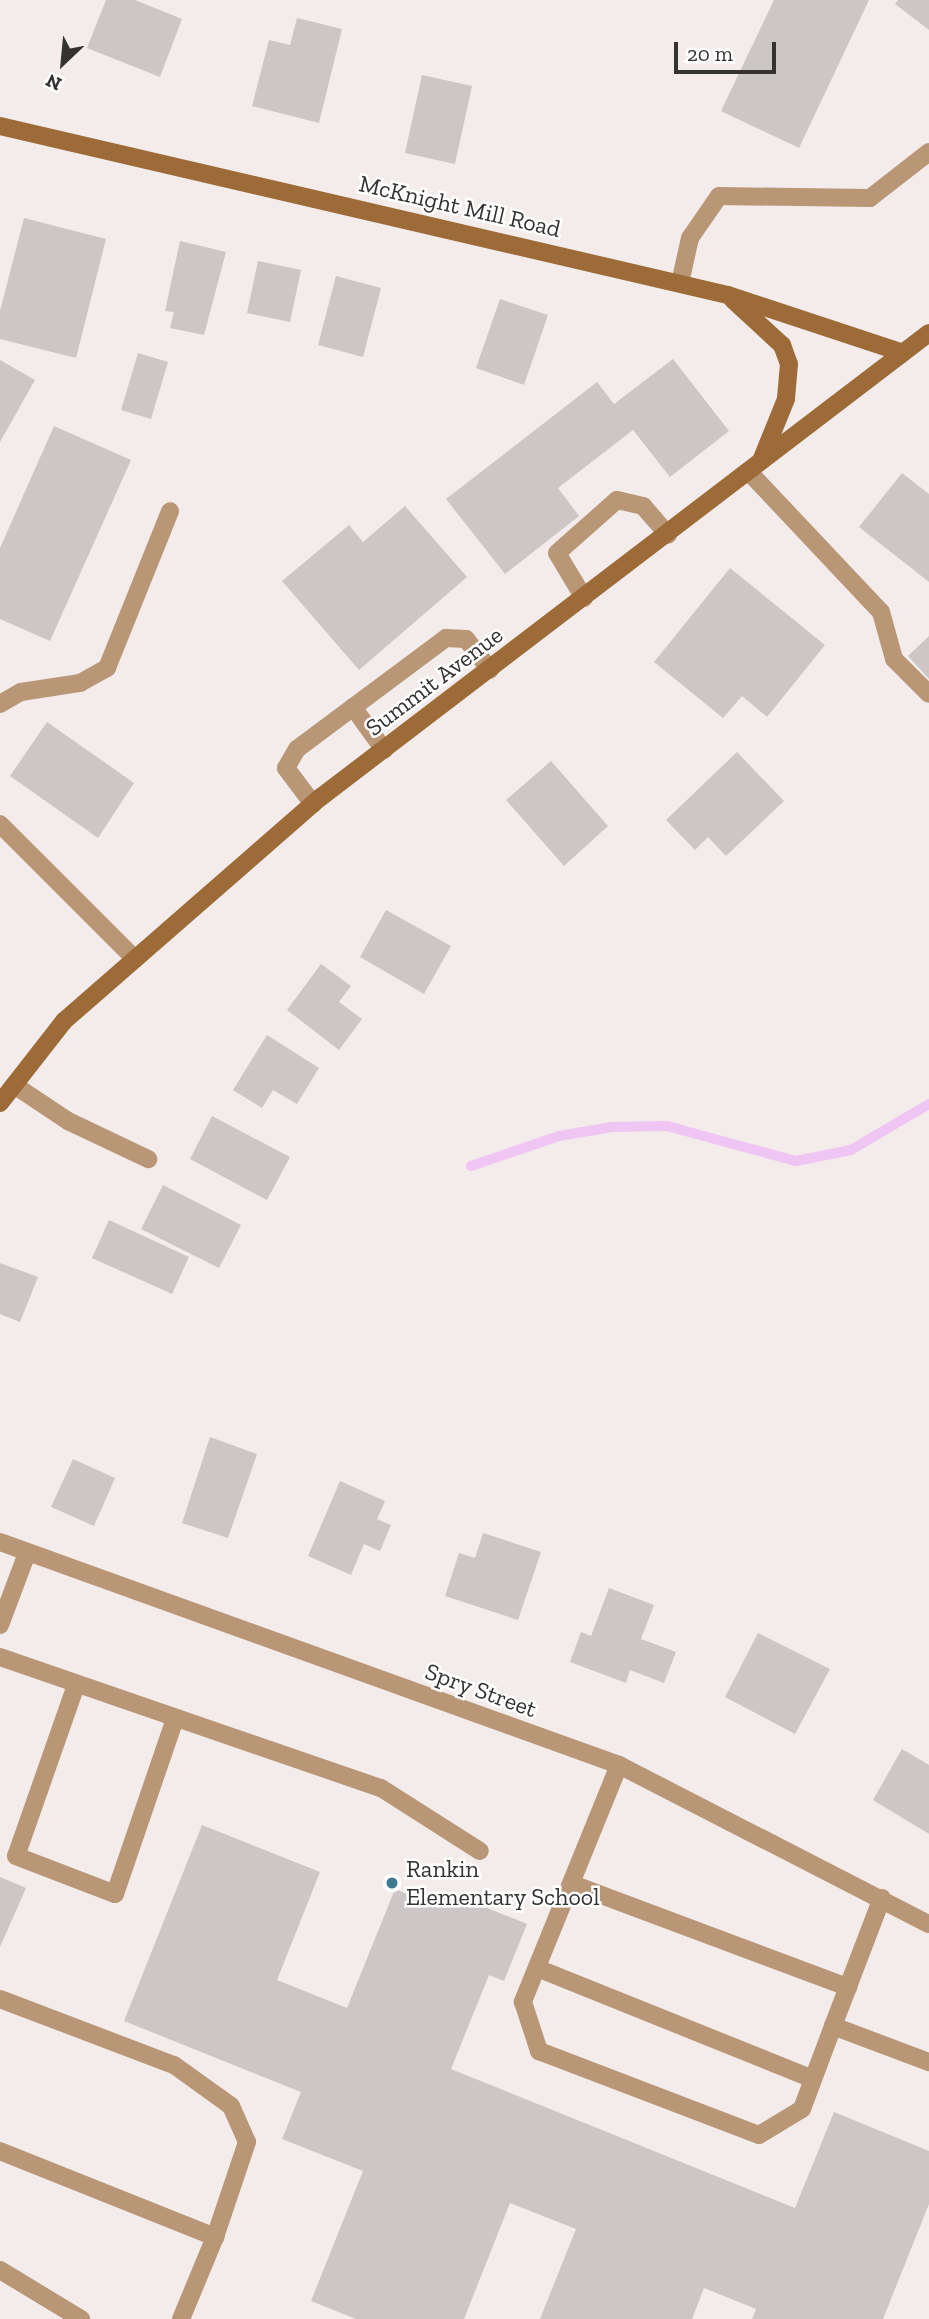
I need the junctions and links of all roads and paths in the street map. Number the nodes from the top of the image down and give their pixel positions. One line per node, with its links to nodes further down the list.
1 (0, 126): 3 (main road, McKnight Mill Road)
2 (929, 152): 3 (street)
3 (680, 283): 4 (main road, McKnight Mill Road)
4 (728, 295): 6 (main road, McKnight Mill Road); 7 (main road)
5 (929, 332): 6 (main road, Summit Avenue)
6 (903, 353): 7 (main road, Summit Avenue)
7 (755, 467): 9 (main road, Summit Avenue); 12 (street)
8 (170, 512): 13 (street)
9 (668, 535): 10 (main road, Summit Avenue); 10 (street)
10 (584, 598): 11 (main road, Summit Avenue)
11 (490, 670): 14 (street); 15 (main road, Summit Avenue)
12 (929, 694)
13 (0, 704)
14 (353, 707): 15 (street); 16 (street)
15 (384, 750): 16 (main road, Summit Avenue)
16 (313, 804): 18 (main road, Summit Avenue)
17 (0, 824): 18 (street)
18 (135, 960): 19 (main road, Summit Avenue)
19 (13, 1085): 20 (main road, Summit Avenue); 21 (street)
20 (0, 1103)
21 (148, 1159)
22 (0, 1542): 23 (street, Spry Street)
23 (27, 1553): 24 (street); 28 (street, Spry Street)
24 (0, 1625)
25 (0, 1657): 26 (street)
26 (76, 1685): 27 (street); 27 (street)
27 (175, 1718): 29 (street)
28 (619, 1765): 30 (street); 31 (street, Spry Street)
29 (480, 1851)
30 (572, 1884): 33 (street); 34 (street)
31 (882, 1898): 32 (street, Spry Street); 34 (street)
32 (929, 1924)
33 (537, 1968): 38 (street); 38 (street)
34 (848, 1987): 36 (street)
35 (0, 1999): 40 (street)
36 (833, 2026): 37 (street); 38 (street)
37 (929, 2062)
38 (813, 2079)
39 (0, 2151): 40 (street)
40 (215, 2237): 43 (street)
41 (0, 2270): 42 (street)
42 (81, 2319)
43 (181, 2319)

